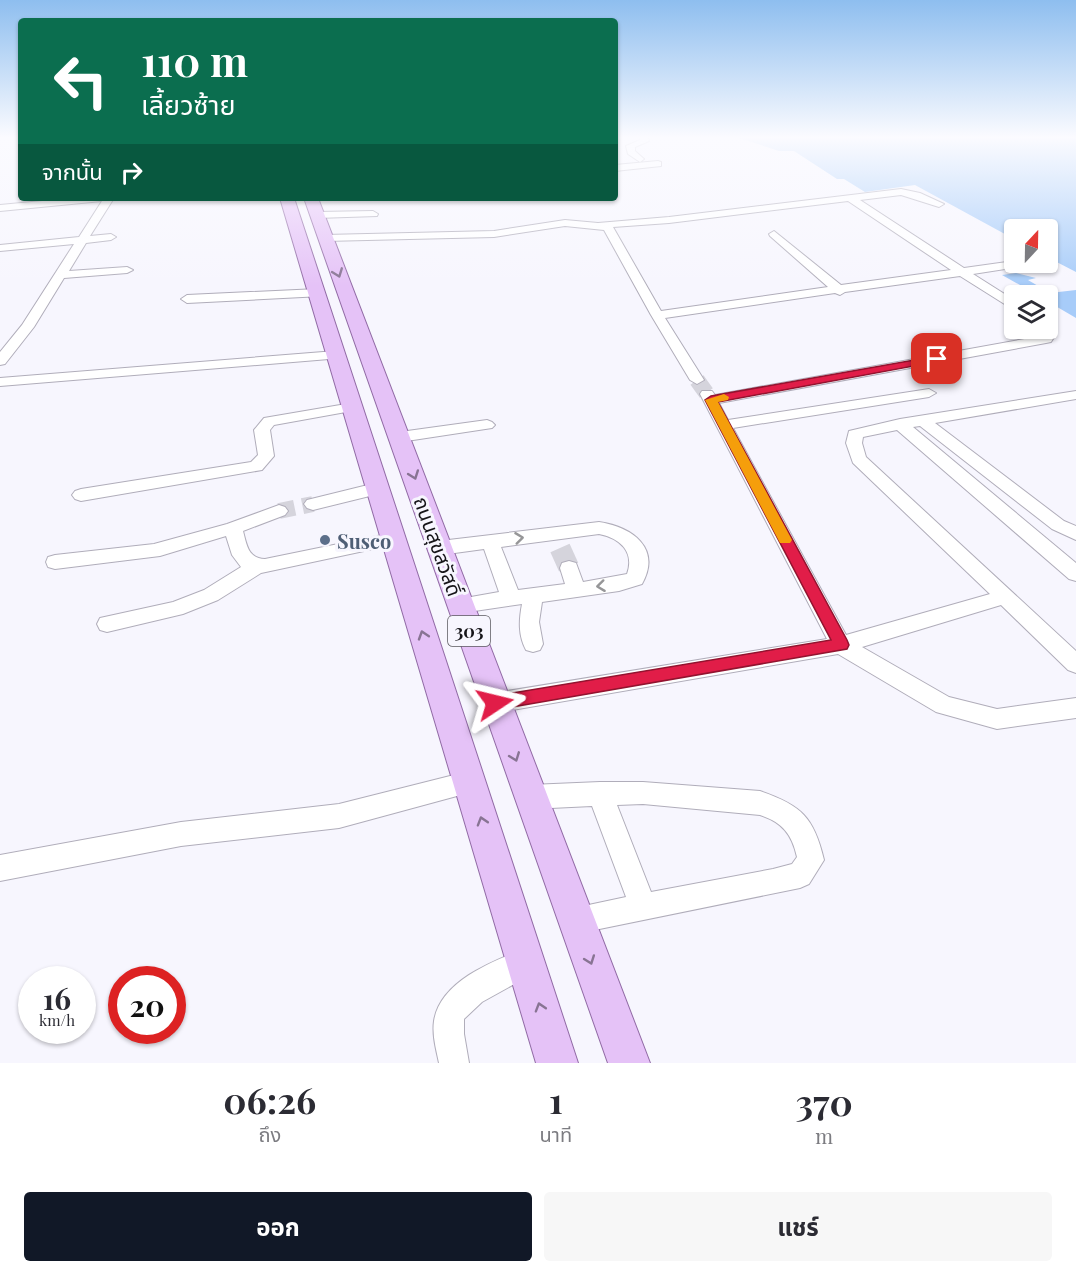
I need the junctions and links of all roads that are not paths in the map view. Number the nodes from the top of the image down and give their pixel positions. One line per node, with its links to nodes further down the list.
1 (850, 198): 5 (street); 9 (street); 16 (street)
2 (28, 201): 6 (street)
3 (105, 201): 12 (street)
4 (288, 201): 19 (main road, ถนนสุขสวัสดิ์ / 303)
5 (939, 204)
6 (0, 208)
7 (373, 214): 8 (street)
8 (318, 217): 9 (street); 35 (main road, ถนนสุขสวัสดิ์ / 303, one-way to 35)
9 (602, 225): 22 (street)
10 (774, 234): 18 (street)
11 (111, 237): 12 (street)
12 (81, 240): 13 (street); 17 (street)
13 (0, 248)
14 (1004, 266): 16 (street)
15 (127, 270): 17 (street)
16 (964, 272): 18 (street); 21 (street)
17 (60, 275): 25 (street)
18 (840, 291): 22 (street)
19 (318, 293): 20 (street); 24 (main road, ถนนสุขสวัสดิ์ / 303)
20 (187, 299)
21 (1004, 299)
22 (657, 315): 27 (street)
23 (1046, 339): 27 (street)
24 (336, 355): 26 (street); 30 (main road, ถนนสุขสวัสดิ์ / 303)
25 (0, 361)
26 (0, 382)
27 (705, 391): 32 (street)
28 (929, 393): 32 (street)
29 (1076, 395): 31 (street)
30 (352, 407): 36 (main road, ถนนสุขสวัสดิ์ / 303); 37 (street)
31 (923, 420): 33 (street); 41 (street)
32 (724, 424): 56 (street)
33 (900, 424): 48 (street); 51 (street)
34 (487, 425): 35 (street)
35 (400, 437): 44 (main road, ถนนสุขสวัสดิ์ / 303, one-way to 44)
36 (376, 489): 38 (street); 42 (main road, ถนนสุขสวัสดิ์ / 303)
37 (81, 495)
38 (313, 504)
39 (279, 511): 40 (street)
40 (232, 528): 45 (street); 46 (street)
41 (1076, 534)
42 (392, 539): 46 (street); 60 (main road, ถนนสุขสวัสดิ์ / 303, one-way to 42)
43 (490, 541): 44 (street); 49 (street, one-way to 49); 52 (street)
44 (440, 548): 53 (main road, ถนนสุขสวัสดิ์ / 303)
45 (55, 562)
46 (257, 566): 54 (street)
47 (569, 568): 49 (street)
48 (1076, 574)
49 (576, 590): 50 (street)
50 (533, 595): 52 (street); 55 (street)
51 (1005, 597): 56 (street); 57 (street)
52 (511, 598): 53 (street)
53 (460, 605): 58 (main road, ถนนสุขสวัสดิ์ / 303)
54 (107, 624)
55 (533, 644)
56 (841, 645): 58 (street); 59 (street)
57 (1076, 664)
58 (495, 703): 62 (main road, ถนนสุขสวัสดิ์ / 303, one-way to 62)
59 (1076, 708)
60 (470, 782): 63 (street); 66 (main road, ถนนสุขสวัสดิ์ / 303, one-way to 60)
61 (600, 794): 62 (street); 64 (street); 64 (street)
62 (530, 797): 65 (main road, ถนนสุขสวัสดิ์ / 303)
63 (0, 868)
64 (643, 906): 65 (street)
65 (575, 920): 69 (main road, ถนนสุขสวัสดิ์ / 303, one-way to 69)
66 (526, 962): 67 (street); 68 (main road, ถนนสุขสวัสดิ์ / 303, one-way to 66)
67 (454, 1063)
68 (557, 1063)
69 (629, 1063)

